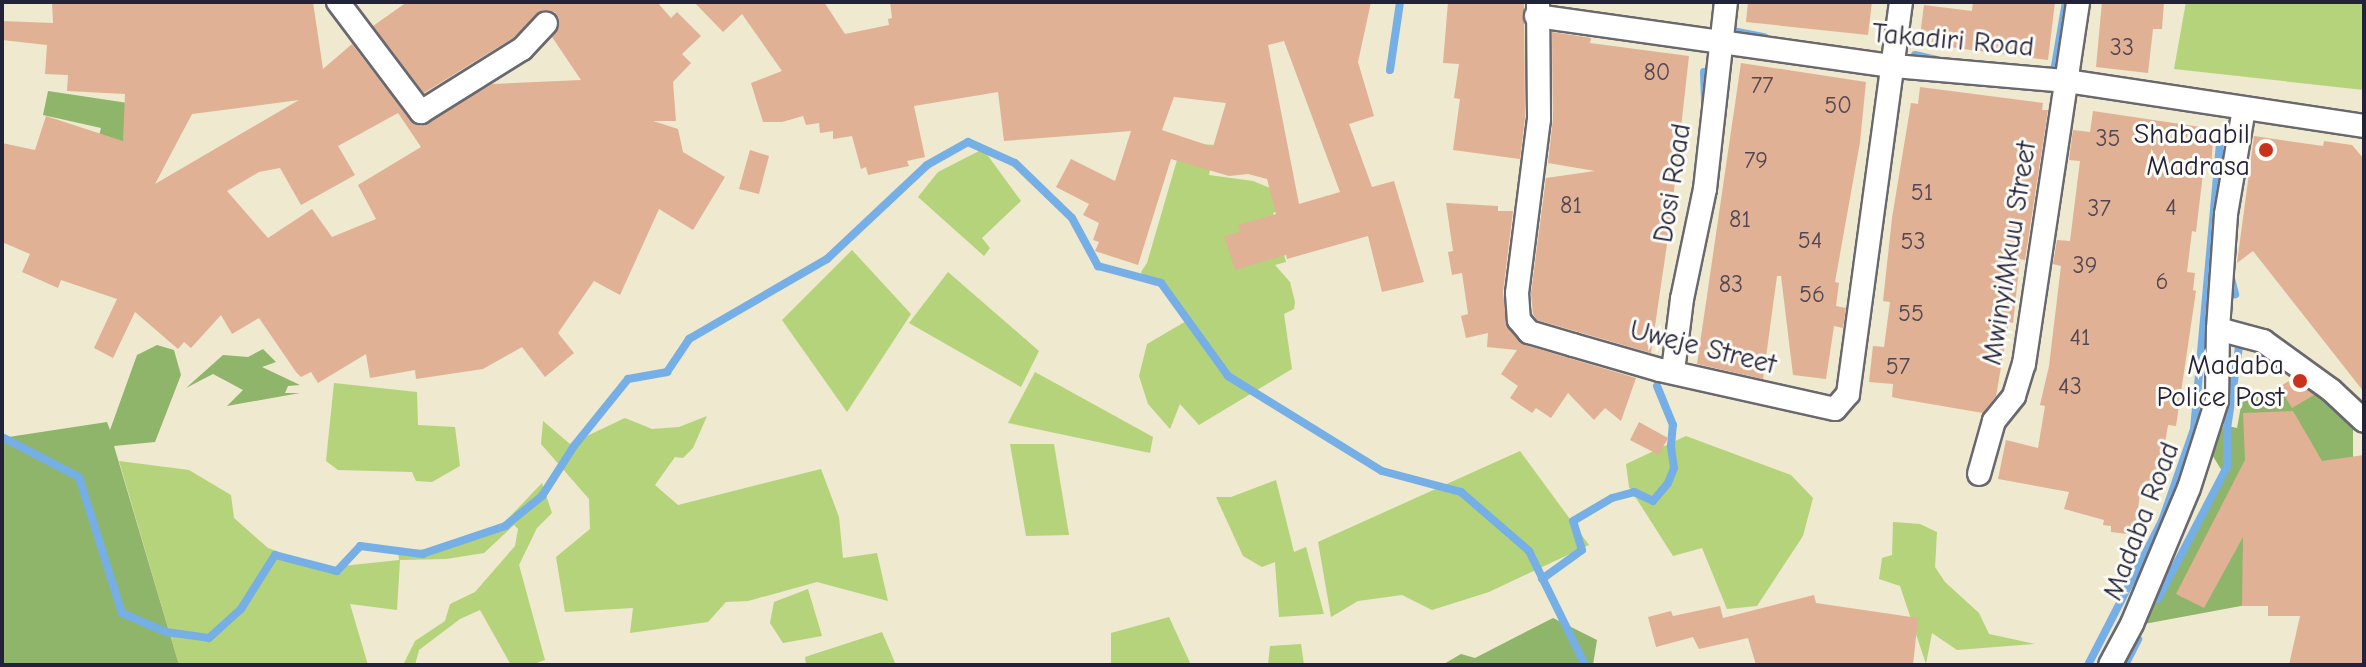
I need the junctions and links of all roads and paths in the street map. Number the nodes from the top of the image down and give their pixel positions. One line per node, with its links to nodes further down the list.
1 (338, 2): 6 (street)
2 (1726, 2): 7 (street, Dosi Road)
3 (1901, 2): 8 (street)
4 (2078, 2): 9 (street, MwinyiMkuu Street)
5 (1537, 9): 7 (street, Takadiri Road); 13 (street, Uweje Street)
6 (546, 23)
7 (1720, 42): 8 (street, Takadiri Road); 13 (street, Dosi Road)
8 (1894, 66): 9 (street, Takadiri Road); 13 (street, Uweje Street)
9 (2067, 81): 10 (street, Takadiri Road); 15 (street, MwinyiMkuu Street)
10 (2244, 109): 11 (street, Takadiri Road); 12 (street, Madaba Road)
11 (2364, 126)
12 (2218, 329): 14 (street); 16 (street, Madaba Road)
13 (1673, 371)
14 (2364, 421)
15 (1979, 474)
16 (2110, 665)

